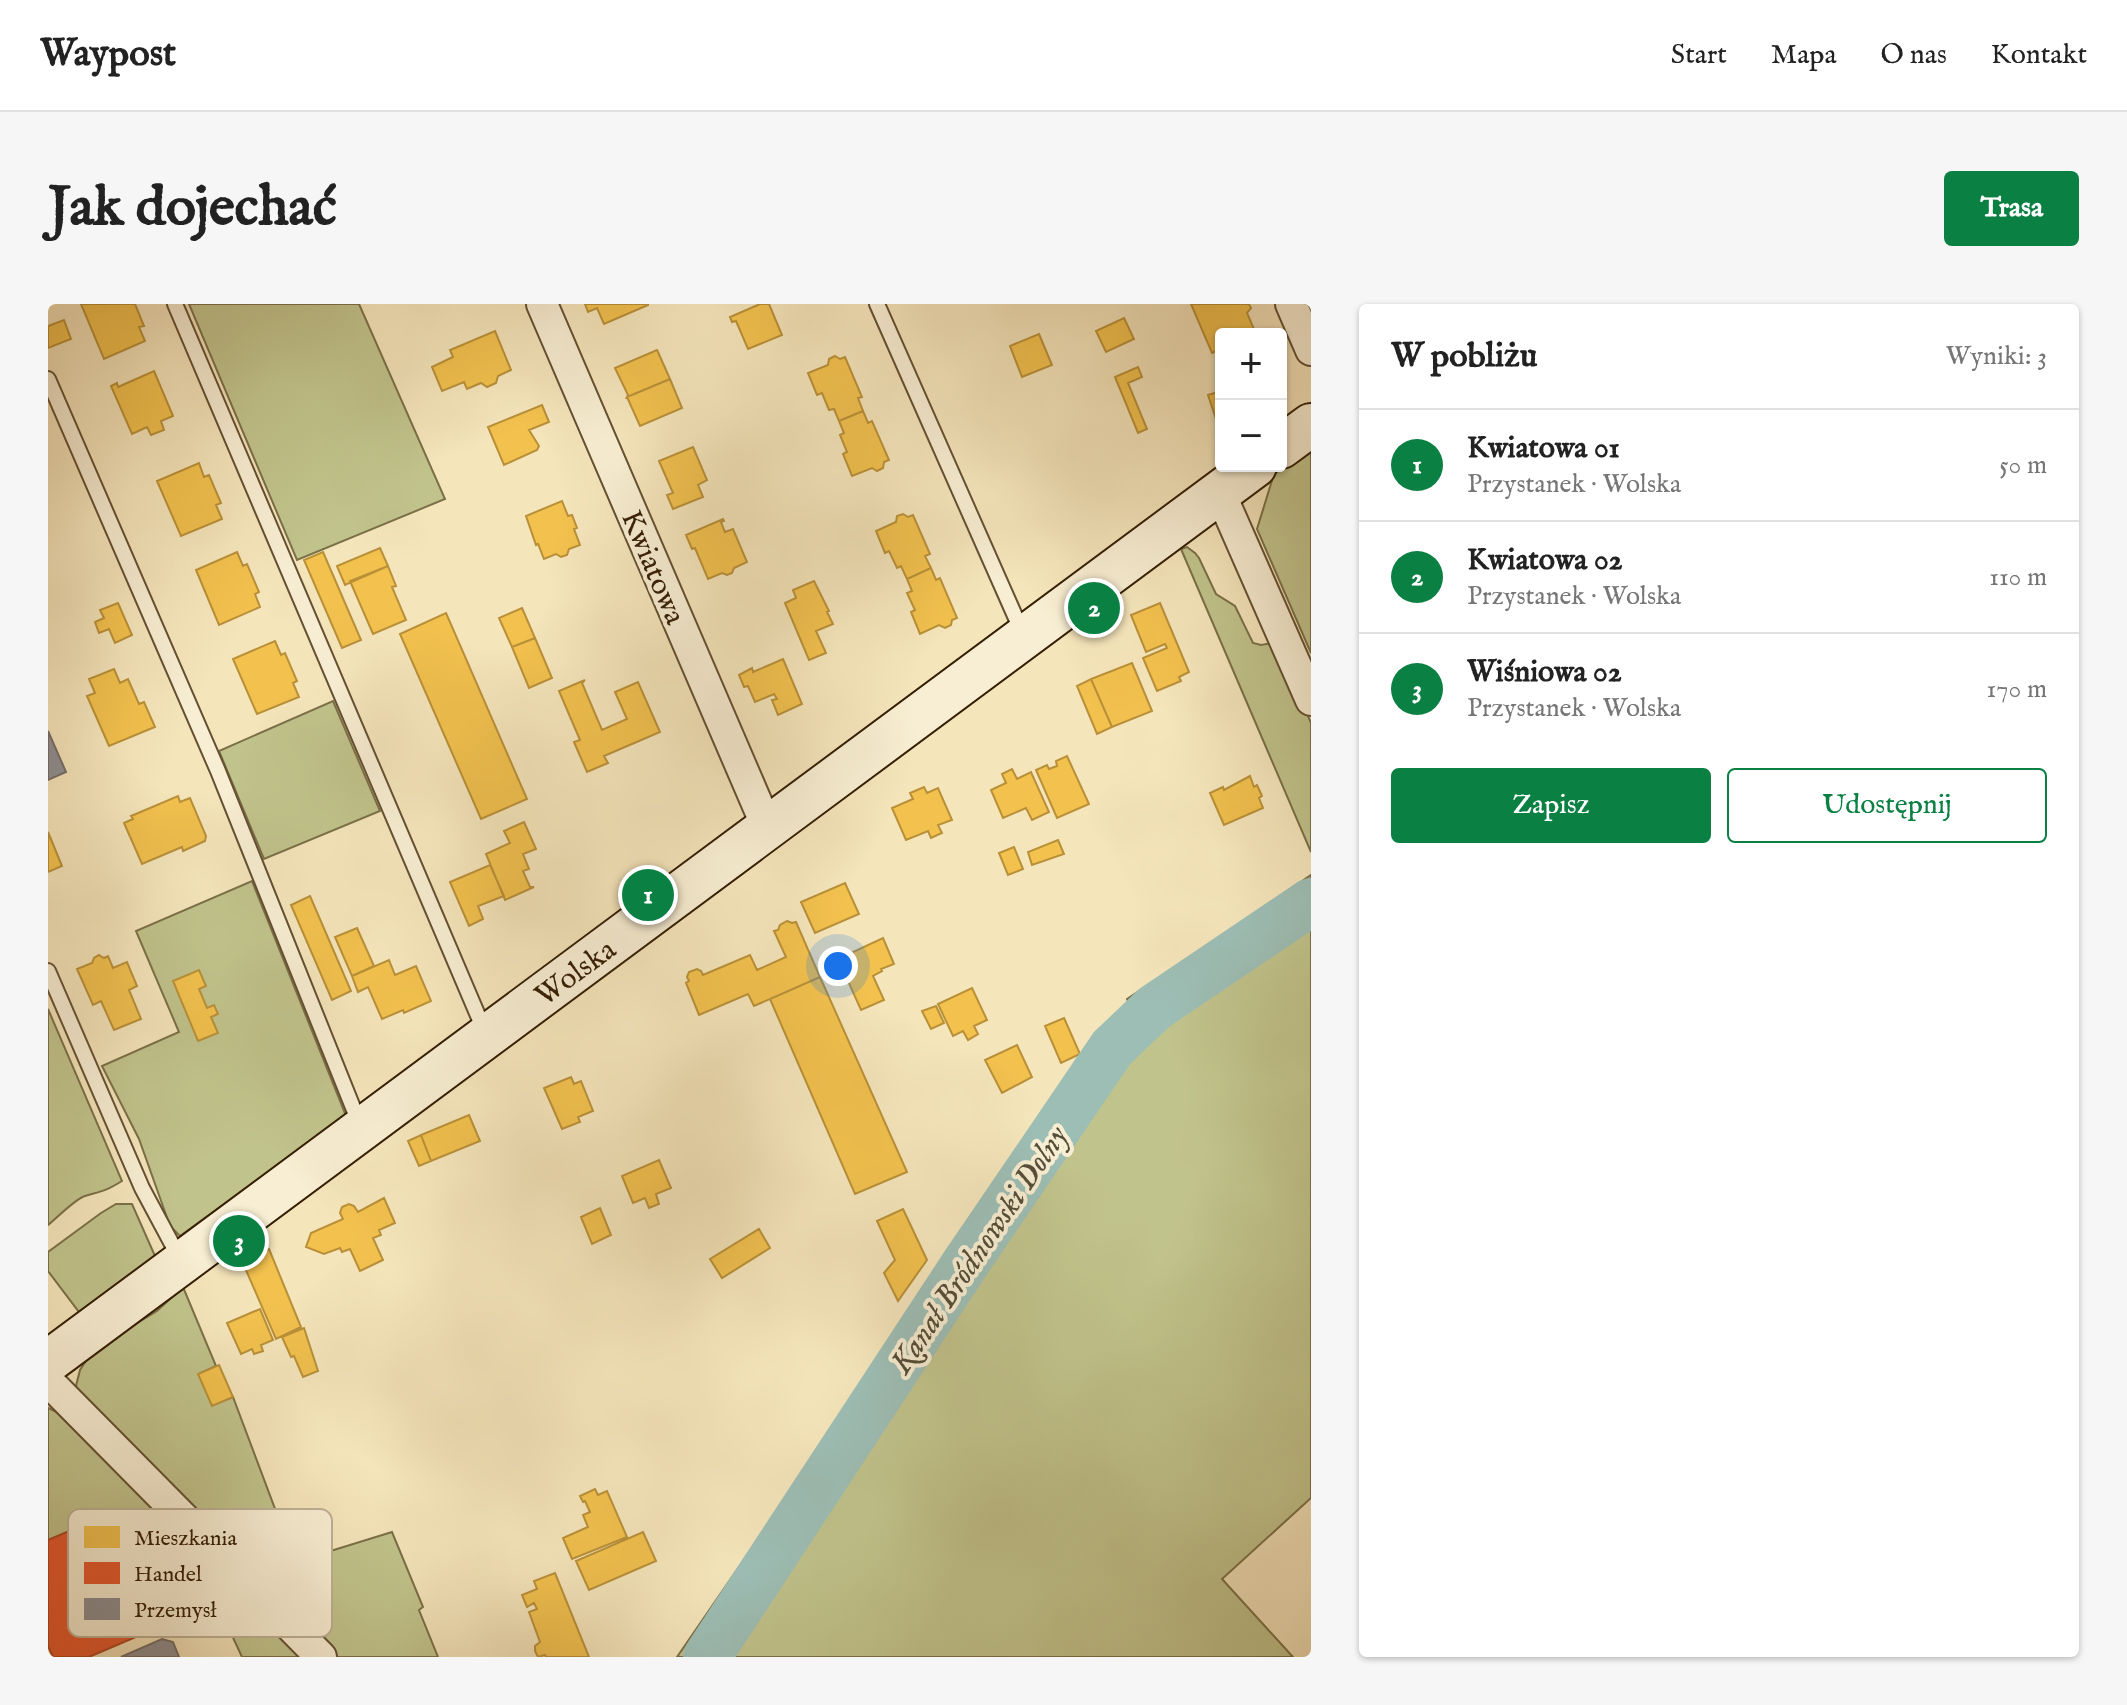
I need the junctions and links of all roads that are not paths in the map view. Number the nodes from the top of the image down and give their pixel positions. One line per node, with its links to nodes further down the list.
1 (175, 304): 15 (lane)
2 (542, 304): 13 (street, Kwiatowa)
3 (877, 304): 11 (lane)
4 (1291, 304): 5 (street)
5 (1311, 350)
6 (48, 379): 16 (lane)
7 (1311, 425): 8 (street)
8 (1287, 443)
9 (1247, 472): 10 (street, Wolska)
10 (1220, 493): 11 (street, Wolska); 12 (street)
11 (1025, 638): 13 (street, Wolska)
12 (1311, 700)
13 (768, 829): 15 (street, Wolska)
14 (48, 971): 17 (lane)
15 (487, 1036): 16 (street, Wolska)
16 (362, 1129): 17 (street, Wolska)
17 (182, 1262): 18 (street, Wolska)
18 (48, 1362)
19 (48, 1381): 20 (street)
20 (175, 1509)
21 (301, 1637): 22 (street)
22 (321, 1657)

